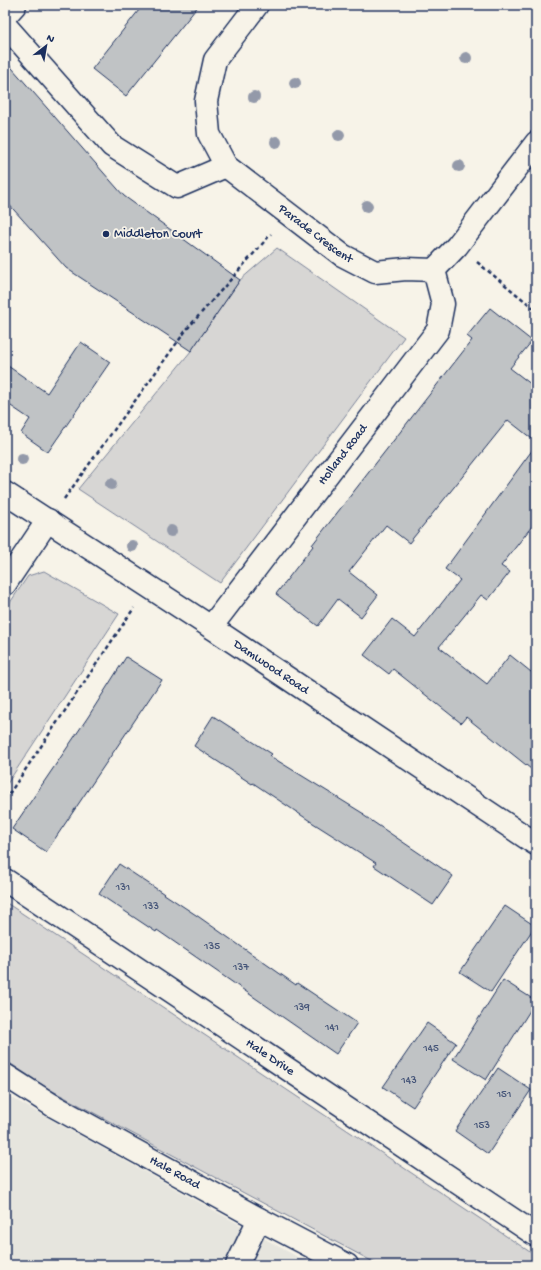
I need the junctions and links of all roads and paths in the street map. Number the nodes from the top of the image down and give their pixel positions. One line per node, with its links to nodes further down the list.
1 (15, 5): 3 (street)
2 (257, 5): 6 (street, Parade Crescent)
3 (5, 16)
4 (5, 25): 6 (street)
5 (536, 143): 8 (street)
6 (226, 166): 7 (street, Parade Crescent)
7 (288, 214): 9 (street, Parade Crescent); 12 (path)
8 (457, 246): 9 (street); 10 (path)
9 (434, 270): 15 (street, Holland Road)
10 (536, 310)
11 (5, 493): 12 (street, Damwood Road)
12 (48, 520): 13 (street); 14 (street, Damwood Road)
13 (5, 584)
14 (148, 586): 15 (street, Damwood Road); 16 (path)
15 (211, 627): 17 (street, Damwood Road)
16 (5, 800)
17 (536, 844)
18 (5, 880): 21 (street, Hale Drive)
19 (5, 1075): 20 (street, Hale Road)
20 (259, 1219): 22 (street); 23 (street, Hale Road)
21 (536, 1235)
22 (237, 1265)
23 (346, 1265)

